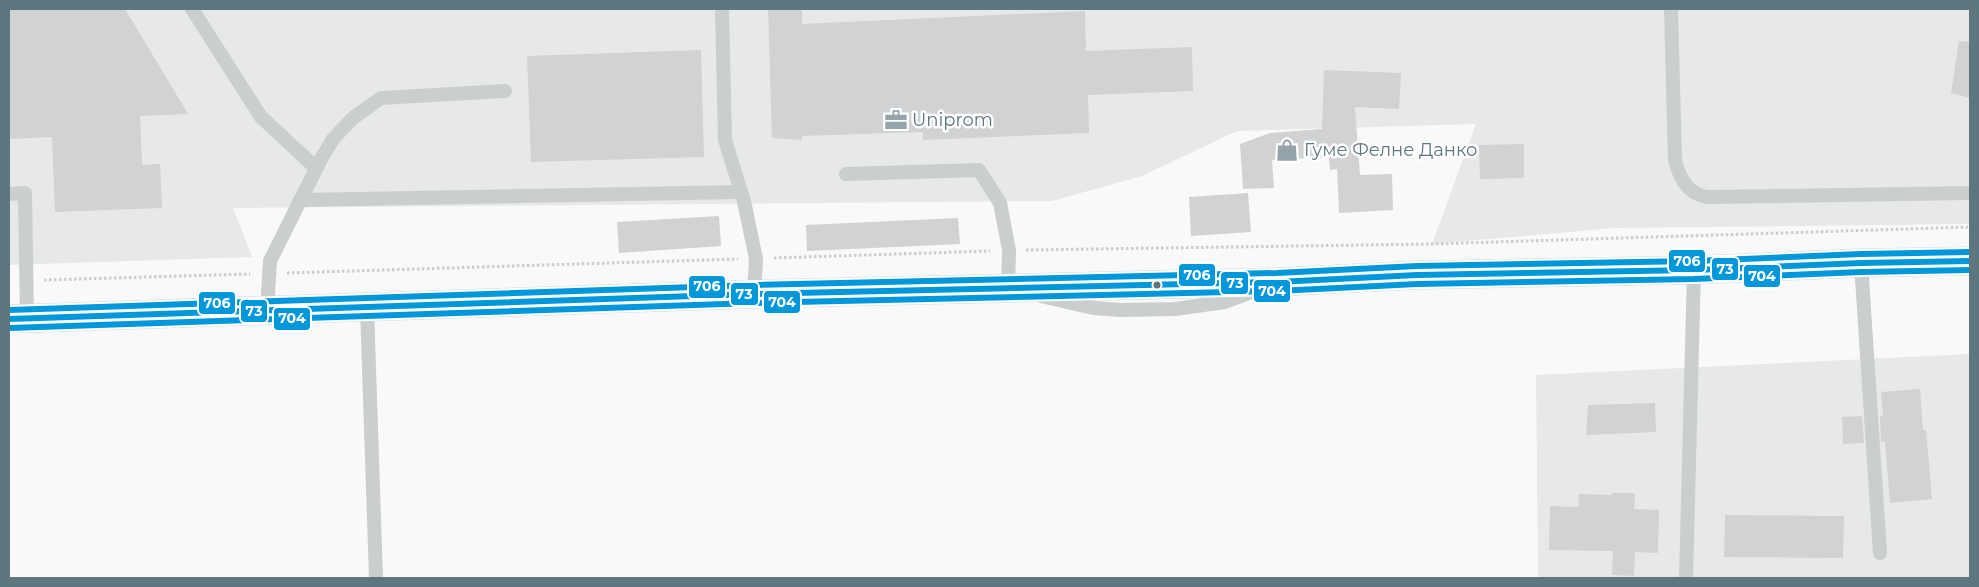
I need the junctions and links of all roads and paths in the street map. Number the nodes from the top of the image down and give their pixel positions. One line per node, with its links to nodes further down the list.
1 (192, 9): 5 (lane)
2 (722, 9): 7 (lane)
3 (1671, 9): 8 (lane)
4 (505, 91): 5 (lane)
5 (316, 168): 10 (lane)
6 (846, 174): 14 (lane)
7 (741, 192): 10 (lane); 15 (lane)
8 (1970, 193)
9 (9, 194): 18 (lane)
10 (300, 200): 17 (lane)
11 (1970, 261): 12 (main road)
12 (1862, 263): 13 (main road); 19 (lane)
13 (1694, 270): 14 (main road); 21 (lane)
14 (1012, 288): 15 (main road)
15 (754, 294): 16 (main road)
16 (367, 308): 17 (main road); 20 (lane)
17 (266, 311): 18 (main road)
18 (18, 318)
19 (1880, 553)
20 (376, 578)
21 (1686, 578)

